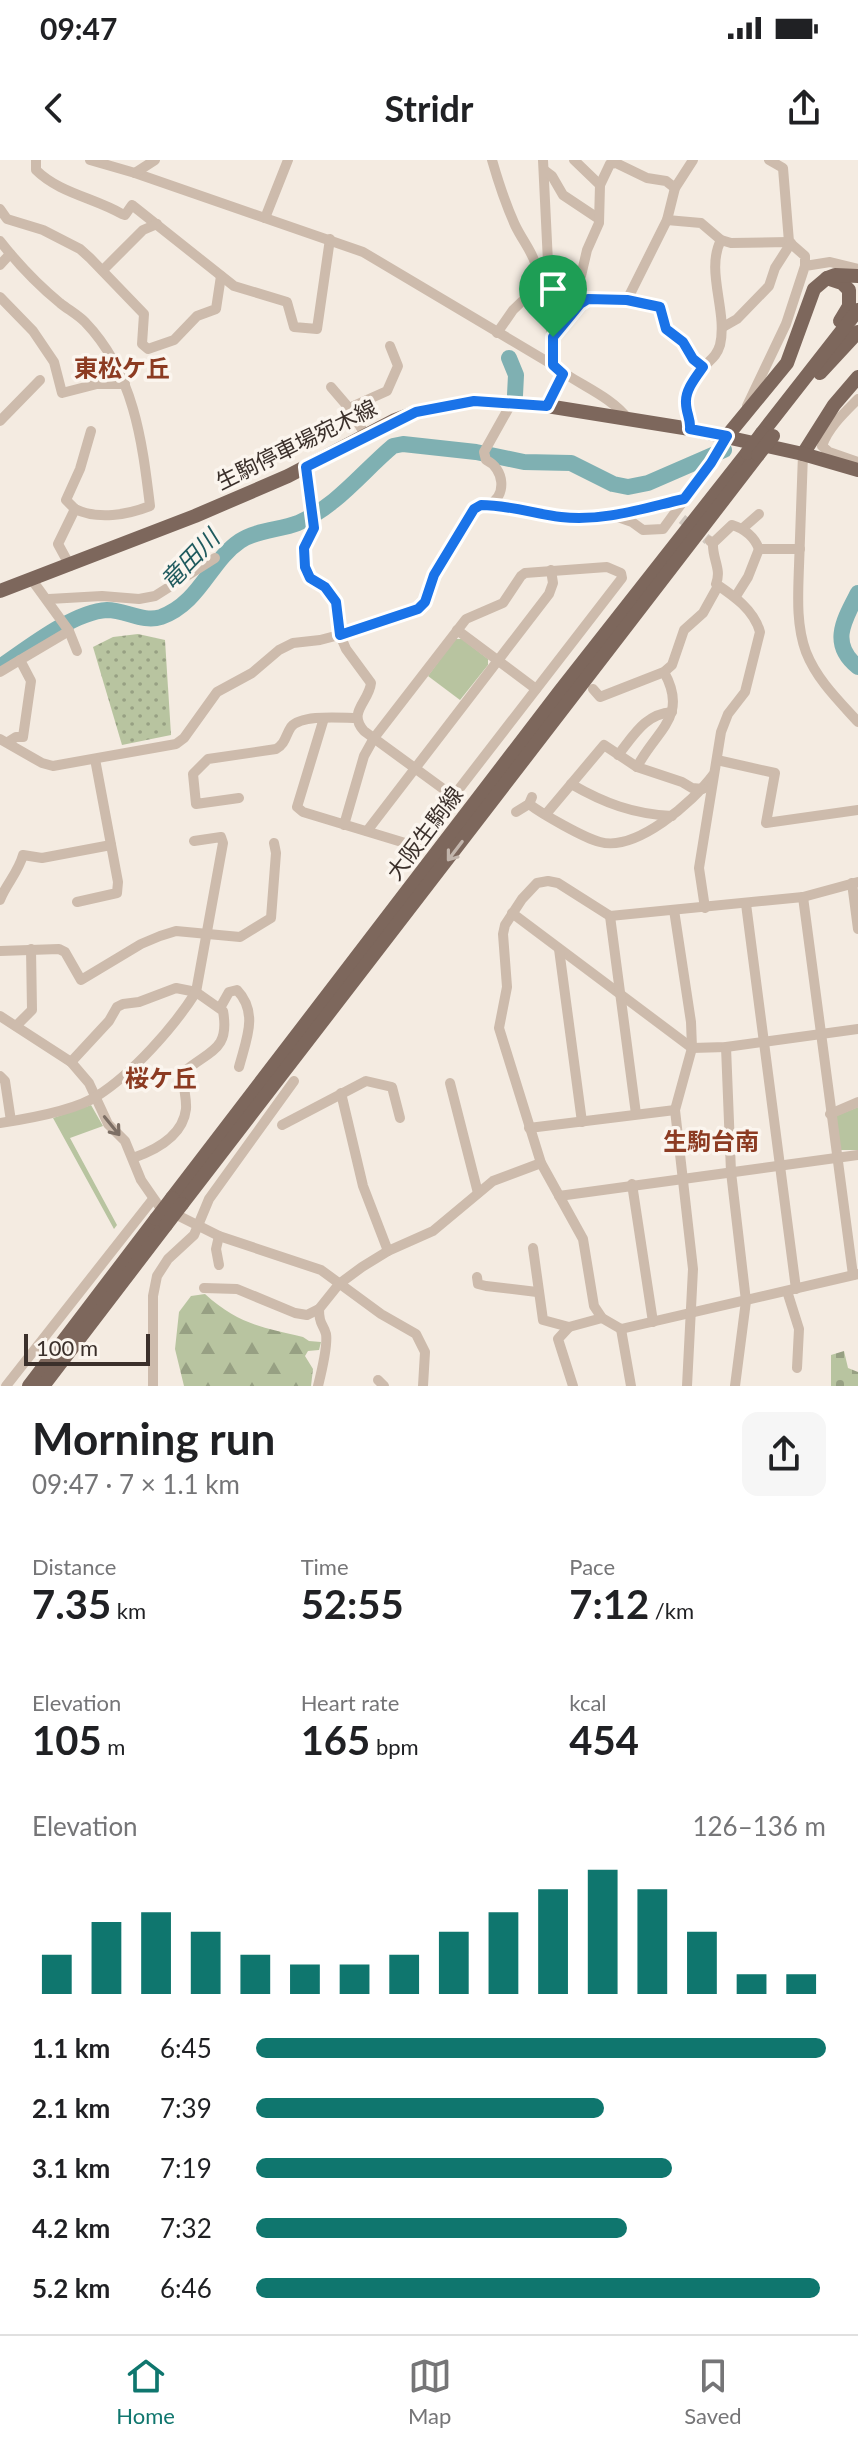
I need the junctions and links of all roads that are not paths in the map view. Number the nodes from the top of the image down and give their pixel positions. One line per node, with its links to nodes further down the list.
1 (36, 160): 19 (street)
2 (90, 160): 9 (street)
3 (155, 160): 11 (street)
4 (288, 160): 15 (street)
5 (492, 160): 41 (street)
6 (574, 160): 12 (street)
7 (693, 160): 13 (street)
8 (769, 160): 23 (street)
9 (116, 164): 11 (street)
10 (544, 165): 16 (street); 35 (street)
11 (135, 173): 15 (street)
12 (600, 185): 13 (street); 16 (street)
13 (675, 188): 17 (street)
14 (0, 209): 18 (street)
15 (265, 218): 20 (street)
16 (599, 219): 35 (street)
17 (667, 220): 21 (street); 32 (street)
18 (4, 223): 28 (street)
19 (157, 224): 28 (street); 29 (street)
20 (330, 239): 29 (street); 41 (street)
21 (721, 240): 23 (street); 39 (street)
22 (0, 241): 24 (street)
23 (790, 242): 26 (street); 39 (street)
24 (10, 254): 25 (street); 50 (street)
25 (0, 265)
26 (805, 266): 27 (street); 56 (street)
27 (858, 269)
28 (103, 270): 29 (street)
29 (221, 276)
30 (858, 276): 31 (main road)
31 (827, 278): 48 (main road); 56 (main road)
32 (635, 288): 34 (street); 36 (street)
33 (0, 297): 46 (street)
34 (627, 300): 36 (street); 42 (street)
35 (552, 301): 42 (street)
36 (644, 303): 45 (street)
37 (858, 310): 48 (main road, 大阪生駒線)
38 (858, 324): 48 (main road, 大阪生駒線)
39 (723, 327): 45 (street)
40 (858, 332): 48 (main road)
41 (497, 333): 44 (street)
42 (553, 337): 44 (street)
43 (390, 346): 55 (street)
44 (553, 365): 47 (street)
45 (703, 367): 59 (street)
46 (48, 373): 50 (street); 58 (street)
47 (563, 374): 54 (street); 57 (street)
48 (814, 374): 169 (main road, 大阪生駒線, bridge)
49 (858, 377): 63 (main road)
50 (125, 384): 69 (street)
51 (331, 387): 55 (street)
52 (858, 399): 64 (street)
53 (512, 402): 54 (main road, 生駒停車場宛木線); 61 (main road, 生駒停車場宛木線); 68 (street)
54 (547, 406): 57 (main road, 生駒停車場宛木線)
55 (349, 408): 61 (street)
56 (743, 416): 62 (main road)
57 (628, 419): 59 (main road, 生駒停車場宛木線)
58 (0, 421)
59 (690, 429): 62 (main road, 生駒停車場宛木線)
60 (91, 431): 69 (street)
61 (366, 436): 65 (main road, 生駒停車場宛木線)
62 (727, 436): 63 (main road, 生駒停車場宛木線); 67 (street)
63 (803, 454): 66 (main road, 生駒停車場宛木線); 74 (street)
64 (858, 462)
65 (306, 467): 76 (main road, 生駒停車場宛木線); 85 (street)
66 (858, 470)
67 (684, 499): 71 (street); 71 (street)
68 (489, 505): 71 (street); 85 (street)
69 (75, 509): 76 (street)
70 (759, 514): 72 (street)
71 (613, 516)
72 (743, 528): 73 (street); 79 (street)
73 (759, 549): 74 (street); 81 (street)
74 (800, 549): 96 (street)
75 (215, 558): 82 (street)
76 (70, 566): 78 (main road, 生駒停車場宛木線)
77 (551, 570): 84 (street); 88 (street); 91 (street)
78 (32, 580): 80 (main road, 生駒停車場宛木線); 82 (street)
79 (718, 586): 81 (street); 90 (street)
80 (0, 591)
81 (736, 596): 101 (street)
82 (49, 599): 83 (street)
83 (67, 627): 86 (street); 87 (street)
84 (457, 630): 88 (street); 97 (street)
85 (340, 635): 95 (street); 100 (street)
86 (77, 651)
87 (20, 660): 89 (street); 98 (street)
88 (497, 660): 91 (street); 103 (street)
89 (0, 672)
90 (664, 672): 92 (street); 93 (street)
91 (536, 689): 107 (street)
92 (593, 689)
93 (672, 712): 99 (street); 102 (street)
94 (324, 718): 95 (street); 108 (street); 113 (street)
95 (357, 718): 97 (street)
96 (858, 722)
97 (374, 738): 103 (street); 113 (street)
98 (4, 740): 100 (street)
99 (618, 755): 102 (street); 105 (street)
100 (95, 759): 117 (street)
101 (717, 760): 104 (street); 109 (street)
102 (637, 767): 106 (street)
103 (414, 768): 107 (street); 114 (street)
104 (714, 774): 106 (street); 123 (street)
105 (571, 784): 111 (street); 112 (street)
106 (703, 789): 112 (street)
107 (453, 796): 114 (street)
108 (239, 798)
109 (858, 810)
110 (516, 812): 111 (street)
111 (546, 814): 112 (street)
112 (672, 816)
113 (344, 825): 114 (street)
114 (367, 831)
115 (194, 841): 128 (street)
116 (274, 843): 128 (street)
117 (111, 845): 120 (street); 121 (street)
118 (855, 883): 119 (street); 127 (street)
119 (803, 897): 122 (street); 138 (street)
120 (0, 900)
121 (77, 902)
122 (746, 904): 123 (street); 139 (street)
123 (705, 908): 124 (street)
124 (674, 910): 126 (street); 141 (street)
125 (512, 913): 126 (street); 130 (street); 157 (street)
126 (610, 916): 133 (street)
127 (858, 929)
128 (205, 936): 129 (street); 132 (street)
129 (31, 949): 131 (street); 136 (street)
130 (559, 949): 133 (street); 155 (street)
131 (0, 951)
132 (196, 992): 134 (street); 142 (street); 148 (street)
133 (619, 995): 141 (street); 151 (street)
134 (220, 1008): 143 (street); 159 (street)
135 (0, 1016): 136 (street)
136 (16, 1026): 142 (street)
137 (858, 1029): 138 (street)
138 (820, 1033): 139 (street); 152 (street)
139 (762, 1040): 140 (street); 162 (street)
140 (726, 1047): 141 (street); 163 (street)
141 (692, 1048): 150 (street)
142 (71, 1062): 148 (street)
143 (239, 1067)
144 (0, 1076): 154 (street)
145 (294, 1081): 170 (street)
146 (450, 1083): 166 (street)
147 (341, 1093): 153 (street); 156 (street); 173 (street)
148 (95, 1098): 154 (street); 159 (street, one-way to 159)
149 (858, 1102): 152 (street)
150 (675, 1110): 151 (street); 164 (street)
151 (636, 1114): 155 (street)
152 (830, 1114): 160 (street)
153 (400, 1118)
154 (5, 1122)
155 (582, 1122): 157 (street)
156 (282, 1125)
157 (529, 1128): 161 (street)
158 (858, 1155): 160 (street)
159 (133, 1158): 168 (street)
160 (837, 1158): 162 (street); 175 (street)
161 (541, 1163): 166 (street); 167 (street)
162 (780, 1166): 163 (street); 179 (street)
163 (731, 1172): 164 (street); 181 (street)
164 (681, 1178): 165 (street); 183 (street)
165 (632, 1184): 167 (street); 185 (street)
166 (478, 1193): 173 (street)
167 (559, 1196): 184 (street)
168 (153, 1199): 170 (street); 190 (street)
169 (161, 1222): 191 (main road, 大阪生駒線); 192 (main road, 大阪生駒線)
170 (199, 1227): 171 (street); 193 (street)
171 (219, 1236): 174 (street); 177 (street)
172 (533, 1248): 180 (street)
173 (388, 1251): 177 (street)
174 (219, 1265)
175 (856, 1275): 179 (street)
176 (477, 1277): 180 (street)
177 (339, 1284): 182 (street); 195 (street)
178 (204, 1288): 182 (street)
179 (791, 1290): 181 (street); 188 (street)
180 (537, 1292): 186 (street)
181 (746, 1301): 183 (street); 199 (street)
182 (319, 1309): 194 (street)
183 (690, 1312): 185 (street); 198 (street)
184 (602, 1318): 186 (street); 187 (street)
185 (653, 1322): 187 (street)
186 (569, 1327): 196 (street)
187 (621, 1329): 197 (street)
188 (797, 1368)
189 (0, 1379): 190 (street)
190 (6, 1386)
191 (29, 1386)
192 (43, 1386)
193 (153, 1386)
194 (318, 1386)
195 (423, 1386)
196 (573, 1386)
197 (631, 1386)
198 (687, 1386)
199 (735, 1386)

